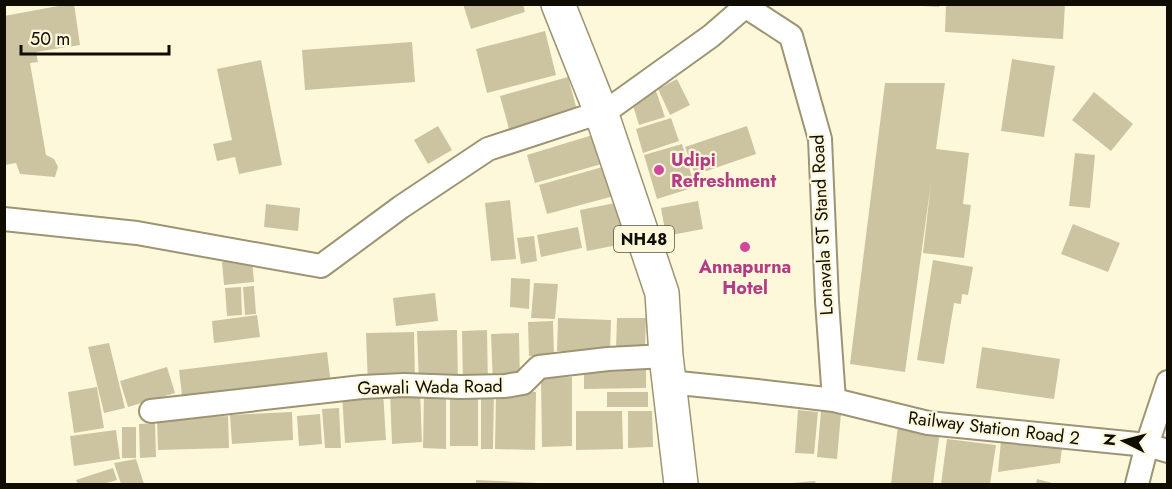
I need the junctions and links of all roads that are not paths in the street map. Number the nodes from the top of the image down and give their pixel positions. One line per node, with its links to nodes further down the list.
1 (558, 4): 4 (highway, NH48)
2 (574, 4): 4 (highway, NH48)
3 (747, 5): 4 (street); 8 (street, Lonavala ST Stand Road)
4 (606, 109): 5 (street); 6 (highway, NH48)
5 (4, 219)
6 (673, 374): 8 (street, Railway Station Road 2); 9 (street, Gawali Wada Road); 11 (highway, NH48); 12 (highway, NH48)
7 (1167, 382): 10 (street)
8 (834, 400): 10 (street, Railway Station Road 2)
9 (151, 411)
10 (1157, 448): 13 (street)
11 (681, 484)
12 (697, 484)
13 (1137, 484)

